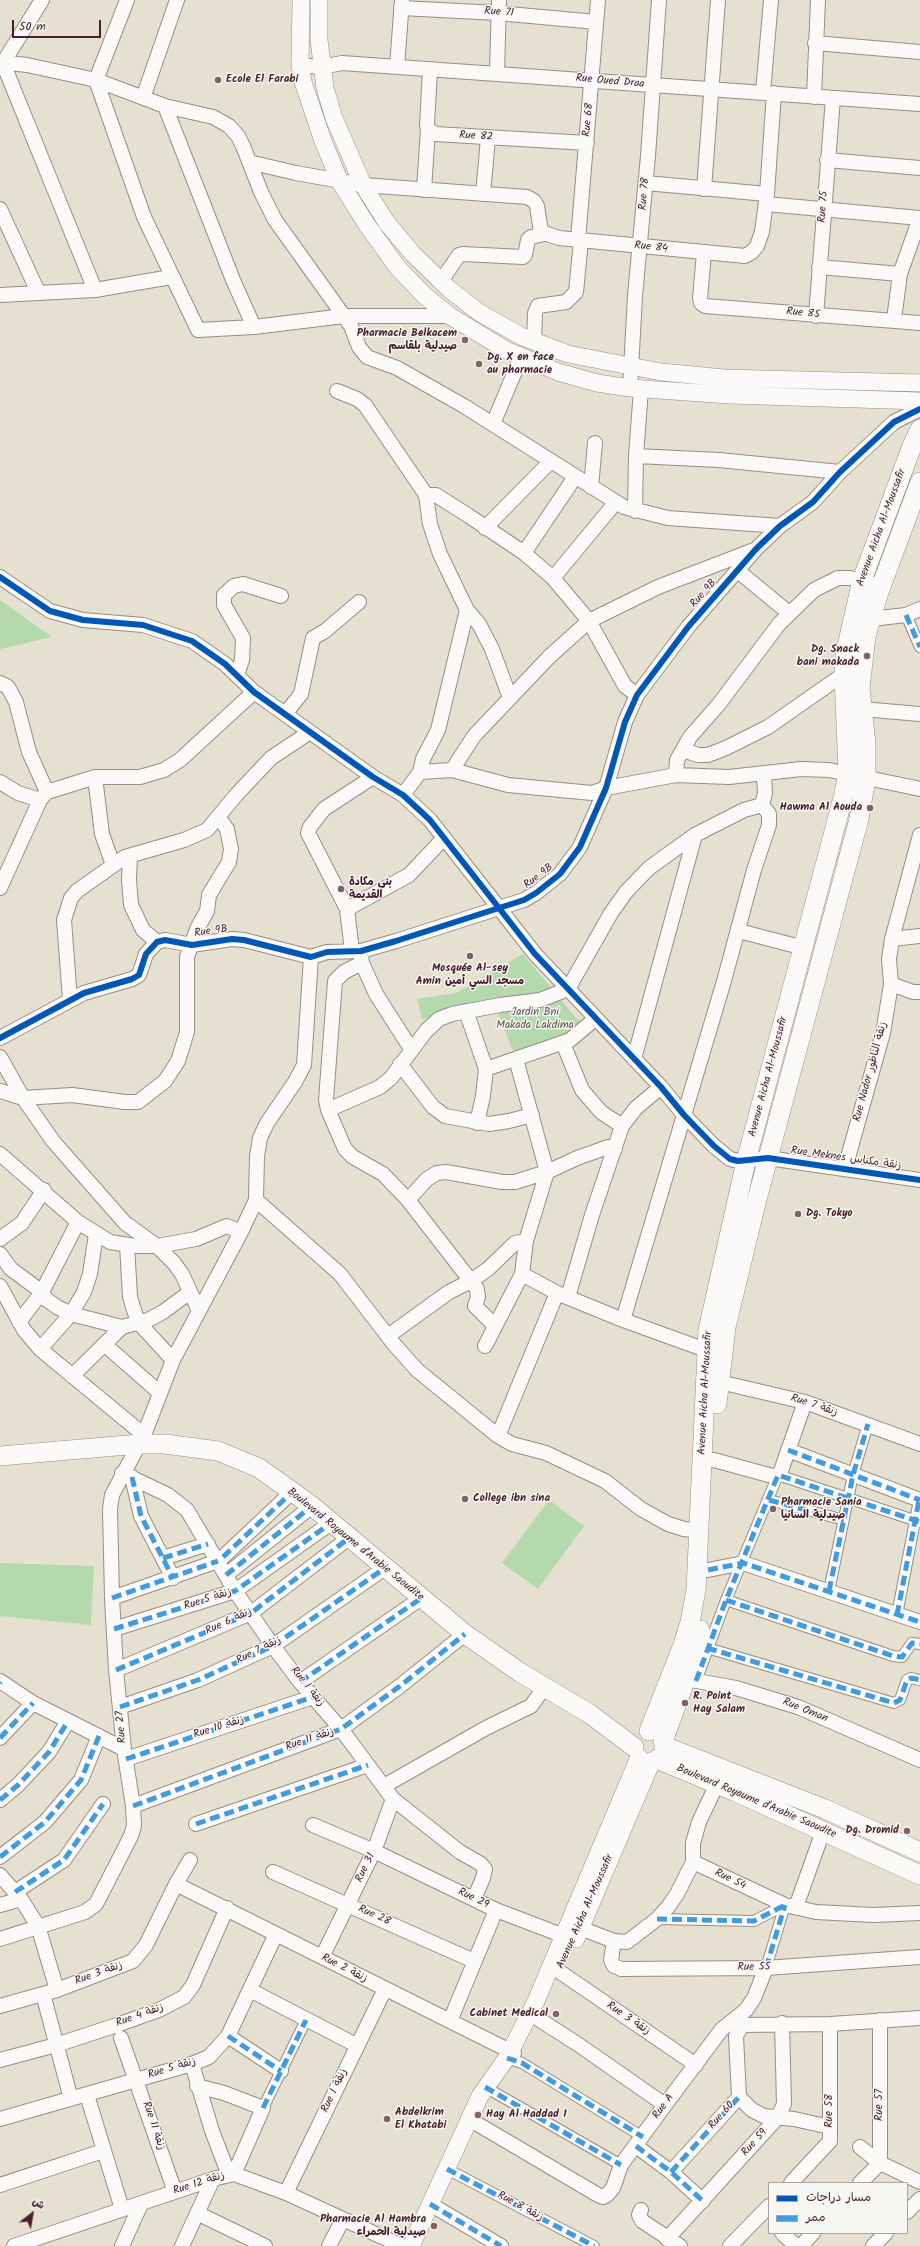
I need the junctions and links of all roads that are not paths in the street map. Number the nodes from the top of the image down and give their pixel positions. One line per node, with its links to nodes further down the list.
1 (42, 0): 16 (street)
2 (127, 0): 22 (street)
3 (177, 0): 28 (street)
4 (301, 0): 17 (street)
5 (319, 0): 18 (street)
6 (598, 0): 13 (street, Rue 68)
7 (659, 0): 24 (street, Rue 78)
8 (718, 0): 25 (street)
9 (771, 0): 26 (street, Rue 84)
10 (818, 0): 14 (street)
11 (402, 4): 12 (street, Rue 71); 19 (street)
12 (499, 6): 13 (street, Rue 71); 21 (street)
13 (596, 22): 23 (street, Rue 68)
14 (815, 43): 15 (street); 27 (street)
15 (920, 52)
16 (2, 62): 22 (street); 56 (street)
17 (300, 65): 18 (street, Rue Oued Draa); 38 (street)
18 (321, 67): 19 (street, Rue Oued Draa); 40 (street)
19 (397, 67): 20 (street, Rue Oued Draa)
20 (430, 70): 21 (street, Rue Oued Draa); 32 (street)
21 (498, 74): 23 (street, Rue Oued Draa)
22 (96, 80): 28 (street); 54 (street)
23 (591, 80): 24 (street, Rue Oued Draa); 34 (street, Rue 68)
24 (652, 86): 25 (street, Rue Oued Draa); 39 (street, Rue 78)
25 (710, 88): 26 (street, Rue Oued Draa); 41 (street)
26 (768, 93): 27 (street, Rue Oued Draa); 44 (street, Rue 84)
27 (814, 97): 29 (street, Rue Oued Draa)
28 (143, 98): 31 (street)
29 (833, 98): 30 (street, Rue Oued Draa); 35 (street, Rue 75)
30 (920, 104)
31 (165, 106): 36 (street); 64 (street)
32 (428, 129): 33 (street, Rue 82); 42 (street)
33 (488, 138): 34 (street, Rue 82); 43 (street)
34 (587, 143): 49 (street, Rue 68)
35 (828, 160): 37 (street); 45 (street, Rue 75)
36 (249, 162): 38 (street); 60 (street)
37 (920, 168)
38 (340, 182): 40 (street); 61 (street)
39 (646, 183): 41 (street); 50 (street, Rue 78)
40 (363, 185): 42 (street); 55 (street)
41 (704, 189): 44 (street)
42 (424, 190): 43 (street)
43 (483, 194): 48 (street)
44 (766, 199): 45 (street); 51 (street, Rue 84)
45 (824, 209): 47 (street); 52 (street, Rue 75)
46 (0, 210): 57 (street)
47 (920, 218): 53 (street)
48 (544, 234): 49 (street, Rue 84); 55 (street)
49 (580, 241): 50 (street, Rue 84); 65 (street, Rue 68)
50 (640, 246): 51 (street, Rue 84); 67 (street, Rue 78)
51 (704, 253): 62 (street, Rue 85)
52 (819, 267): 53 (street); 62 (street, Rue 75)
53 (900, 274): 59 (street)
54 (171, 277): 56 (street); 64 (street)
55 (441, 282): 65 (street)
56 (95, 290): 57 (street)
57 (38, 292): 58 (street)
58 (0, 295)
59 (895, 312)
60 (344, 316): 61 (street); 64 (street); 73 (street)
61 (450, 316): 66 (street)
62 (816, 316): 63 (street, Rue 85)
63 (920, 323)
64 (254, 327)
65 (534, 342): 67 (street)
66 (520, 357): 69 (street); 73 (street)
67 (630, 367): 68 (street); 69 (street, Rue 78)
68 (920, 383)
69 (635, 388): 71 (street); 76 (street, Rue 78)
70 (337, 391): 82 (street)
71 (920, 401)
72 (920, 409): 78 (street, Rue 9B)
73 (493, 424): 77 (street)
74 (920, 429): 92 (main road, Avenue Aicha Al-Moussafir)
75 (595, 443): 81 (street)
76 (636, 456): 78 (street); 84 (street, Rue 78)
77 (551, 461): 79 (street); 86 (street)
78 (840, 472): 85 (street, Rue 9B)
79 (575, 477): 81 (street); 88 (street)
80 (920, 482): 93 (main road, Avenue Aicha Al-Moussafir)
81 (591, 487): 83 (street)
82 (426, 495): 86 (street); 97 (street)
83 (616, 502): 84 (street); 91 (street)
84 (635, 511): 85 (street)
85 (780, 526): 87 (street, Rue 9B)
86 (485, 528): 88 (street)
87 (756, 549): 89 (street, Rue 9B); 101 (street)
88 (524, 553): 91 (street)
89 (738, 571): 98 (street); 107 (street, Rue 9B)
90 (0, 577): 104 (street)
91 (554, 578): 101 (street)
92 (862, 580): 93 (street); 98 (street); 103 (main road, Avenue Aicha Al-Moussafir)
93 (881, 586): 100 (main road, Avenue Aicha Al-Moussafir)
94 (281, 596): 104 (street)
95 (359, 602): 110 (street)
96 (920, 609): 99 (street)
97 (467, 610): 108 (street); 116 (street)
98 (789, 613): 113 (street)
99 (906, 615): 100 (street); 102 (street)
100 (871, 619): 109 (main road, Avenue Aicha Al-Moussafir)
101 (589, 621): 107 (street); 108 (street)
102 (920, 647)
103 (844, 674): 114 (street); 117 (main road, Avenue Aicha Al-Moussafir)
104 (237, 675): 106 (street)
105 (0, 683): 128 (street)
106 (254, 692): 110 (street); 121 (street)
107 (637, 695): 125 (street, Rue 9B)
108 (510, 698): 115 (street)
109 (862, 709): 111 (street); 123 (main road, Avenue Aicha Al-Moussafir)
110 (285, 714): 112 (street)
111 (920, 714)
112 (310, 732): 122 (street); 130 (street)
113 (683, 750): 114 (street); 118 (street)
114 (708, 755): 119 (street)
115 (452, 770): 116 (street); 125 (street)
116 (420, 772): 127 (street)
117 (848, 773): 120 (street); 123 (street); 144 (main road, Avenue Aicha Al-Moussafir)
118 (676, 774): 119 (street); 125 (street)
119 (710, 775): 120 (street)
120 (764, 775): 129 (street)
121 (95, 777): 128 (street); 135 (street)
122 (373, 777): 127 (street); 138 (street)
123 (866, 778): 126 (street); 171 (main road, Avenue Aicha Al-Moussafir)
124 (0, 782): 128 (street)
125 (606, 788): 137 (street, Rue 9B)
126 (920, 789)
127 (404, 795): 133 (street)
128 (43, 796): 136 (street)
129 (762, 805): 131 (street); 139 (street)
130 (219, 818): 134 (street); 143 (street)
131 (695, 835): 148 (street); 158 (street)
132 (920, 835): 141 (street, Rue Nador زنقة الناظور)
133 (444, 838): 137 (street); 138 (street)
134 (130, 856): 135 (street); 142 (street)
135 (113, 865): 150 (street)
136 (0, 888)
137 (498, 907): 145 (street, Rue 9B); 148 (street)
138 (347, 909): 145 (street)
139 (739, 930): 144 (street); 166 (street)
140 (920, 936): 141 (street)
141 (892, 939): 147 (street, Rue Nador زنقة الناظور)
142 (157, 942): 143 (street, Rue 9B); 150 (street)
143 (192, 945): 146 (street, Rue 9B); 163 (street)
144 (804, 948): 172 (main road, Avenue Aicha Al-Moussafir)
145 (358, 955): 146 (street, Rue 9B); 155 (street); 164 (street)
146 (311, 957): 177 (street)
147 (891, 984): 149 (street); 173 (street, Rue Nador زنقة الناظور)
148 (568, 989): 151 (street); 152 (street)
149 (920, 992)
150 (70, 1000): 153 (street)
151 (466, 1011): 155 (street); 160 (street)
152 (595, 1019): 154 (street); 158 (street)
153 (0, 1038)
154 (562, 1043): 157 (street); 168 (street)
155 (411, 1049): 159 (street)
156 (0, 1057): 163 (street)
157 (516, 1059): 160 (street); 165 (street)
158 (634, 1059): 161 (street)
159 (400, 1064): 164 (street); 167 (street)
160 (486, 1069): 167 (street)
161 (661, 1087): 166 (street); 168 (street)
162 (0, 1092): 163 (street)
163 (23, 1098): 185 (street)
164 (328, 1110): 178 (street)
165 (532, 1115): 167 (street); 174 (street)
166 (684, 1115): 172 (street); 195 (street)
167 (477, 1123)
168 (622, 1126): 169 (street)
169 (614, 1149): 174 (street); 192 (street)
170 (0, 1154): 176 (street)
171 (768, 1158): 172 (street, Rue Meknes زنقة مكناس); 173 (street, Rue Meknes زنقة مكناس); 204 (main road, Avenue Aicha Al-Moussafir)
172 (746, 1161): 204 (main road, Avenue Aicha Al-Moussafir)
173 (845, 1168): 175 (street, Rue Meknes زنقة مكناس)
174 (547, 1172): 178 (street); 183 (street)
175 (920, 1180)
176 (44, 1190): 179 (street); 182 (street)
177 (256, 1200): 180 (street, Rue 27); 200 (street)
178 (408, 1200): 188 (street)
179 (78, 1222): 181 (street); 190 (street)
180 (241, 1232): 185 (street); 193 (street, Rue 27)
181 (96, 1234): 184 (street); 194 (street)
182 (0, 1239)
183 (526, 1241): 187 (street); 188 (street)
184 (127, 1244): 185 (street); 197 (street)
185 (157, 1246): 191 (street)
186 (0, 1254): 190 (street)
187 (522, 1274): 192 (street); 198 (street)
188 (471, 1281): 198 (street); 200 (street)
189 (0, 1286): 196 (street)
190 (42, 1292): 194 (street); 196 (street)
191 (190, 1292): 193 (street); 197 (street)
192 (562, 1295): 195 (street); 211 (street)
193 (199, 1311): 205 (street, Rue 27)
194 (71, 1314): 199 (street); 203 (street)
195 (623, 1320): 204 (street)
196 (20, 1322): 203 (street)
197 (138, 1322): 199 (street); 205 (street)
198 (495, 1326): 202 (street)
199 (122, 1327): 201 (street)
200 (388, 1336): 211 (street)
201 (104, 1344): 206 (street); 208 (street)
202 (485, 1346)
203 (40, 1349): 206 (street)
204 (714, 1351): 207 (main road, Avenue Aicha Al-Moussafir)
205 (173, 1360): 208 (street, Rue 27)
206 (72, 1376): 212 (street)
207 (712, 1380): 209 (street, Rue 7 زنقة); 216 (main road, Avenue Aicha Al-Moussafir)
208 (160, 1393): 212 (street, Rue 27)
209 (805, 1402): 210 (street, Rue 7 زنقة); 214 (street)
210 (868, 1424): 213 (street, Rue 7 زنقة); 219 (street)
211 (498, 1436): 228 (street)
212 (142, 1439): 215 (main road, Boulevard Royaume d'Arabie Saoudite); 217 (street, Rue 27); 220 (main road, Boulevard Royaume d'Arabie Saoudite)
213 (920, 1444)
214 (788, 1450): 218 (street); 219 (street)
215 (0, 1456)
216 (708, 1460): 218 (street); 228 (main road, Avenue Aicha Al-Moussafir); 235 (main road, Avenue Aicha Al-Moussafir)
217 (127, 1475): 230 (street, Rue 1 زنقة); 231 (street); 240 (street, Rue 27)
218 (778, 1475): 221 (street); 222 (street)
219 (853, 1475): 221 (street); 223 (street)
220 (292, 1492): 224 (main road, Boulevard Royaume d'Arabie Saoudite); 232 (street)
221 (848, 1499): 225 (street); 226 (street)
222 (769, 1500): 225 (street); 233 (street)
223 (920, 1500): 226 (street)
224 (312, 1506): 227 (main road, Boulevard Royaume d'Arabie Saoudite); 236 (street)
225 (844, 1520): 239 (street)
226 (917, 1522): 244 (street)
227 (331, 1523): 229 (main road, Boulevard Royaume d'Arabie Saoudite); 238 (street, Rue 5 زنقة)
228 (700, 1531): 264 (main road, Avenue Aicha Al-Moussafir)
229 (349, 1538): 234 (main road, Boulevard Royaume d'Arabie Saoudite); 243 (street, Rue 6 زنقة)
230 (208, 1544): 231 (street); 232 (street, Rue 1 زنقة)
231 (163, 1558): 237 (street)
232 (220, 1559): 236 (street, Rue 1 زنقة); 237 (street)
233 (742, 1562): 235 (street); 239 (street); 242 (street)
234 (385, 1568): 241 (main road, Boulevard Royaume d'Arabie Saoudite); 249 (street, Rue 7 زنقة)
235 (708, 1570): 252 (main road, Avenue Aicha Al-Moussafir)
236 (226, 1576): 238 (street, Rue 1 زنقة)
237 (173, 1578): 240 (street)
238 (235, 1591): 243 (street, Rue 1 زنقة); 246 (street, Rue 5 زنقة)
239 (829, 1592): 244 (street)
240 (112, 1598): 246 (street, Rue 27)
241 (420, 1599): 247 (main road, Boulevard Royaume d'Arabie Saoudite); 255 (street)
242 (726, 1600): 248 (street); 250 (street)
243 (251, 1613): 249 (street, Rue 1 زنقة); 251 (street, Rue 6 زنقة)
244 (897, 1615): 245 (street)
245 (920, 1622)
246 (114, 1629): 251 (street, Rue 27)
247 (465, 1634): 256 (main road, Boulevard Royaume d'Arabie Saoudite); 261 (street, Rue 11 زنقة)
248 (920, 1644)
249 (274, 1646): 255 (street, Rue 1 زنقة); 259 (street, Rue 7 زنقة)
250 (707, 1648): 252 (street); 253 (street)
251 (116, 1670): 259 (street, Rue 27)
252 (691, 1680): 264 (main road, Avenue Aicha Al-Moussafir); 266 (street, Rue Oman)
253 (920, 1680)
254 (0, 1682): 258 (street)
255 (300, 1682): 257 (street, Rue 1 زنقة)
256 (544, 1688): 264 (main road, Boulevard Royaume d'Arabie Saoudite); 269 (street)
257 (313, 1697): 261 (street, Rue 1 زنقة); 265 (street, Rue 10 زنقة)
258 (33, 1704): 260 (street); 263 (street)
259 (120, 1707): 265 (street, Rue 27)
260 (68, 1721): 262 (street); 271 (street)
261 (341, 1729): 267 (street, Rue 1 زنقة); 273 (street, Rue 11 زنقة)
262 (99, 1736): 265 (street); 279 (street)
263 (0, 1738)
264 (650, 1747): 268 (main road, Boulevard Royaume d'Arabie Saoudite); 277 (main road, Boulevard Royaume d'Arabie Saoudite); 298 (street, Avenue Aicha Al-Moussafir)
265 (125, 1754): 273 (street, Rue 27)
266 (920, 1760)
267 (368, 1764): 269 (street, Rue 1 زنقة); 274 (street)
268 (717, 1784): 276 (main road, Boulevard Royaume d'Arabie Saoudite); 282 (street)
269 (384, 1786): 270 (street, Rue 1 زنقة)
270 (393, 1799): 278 (street, Rue 31); 288 (street, Rue 1 زنقة)
271 (0, 1800)
272 (103, 1804): 287 (street)
273 (133, 1806): 296 (street, Rue 27)
274 (196, 1824)
275 (313, 1825): 278 (street, Rue 29)
276 (823, 1831): 281 (main road, Boulevard Royaume d'Arabie Saoudite); 291 (street)
277 (912, 1848): 281 (main road)
278 (374, 1851): 288 (street, Rue 29); 289 (street, Rue 31)
279 (0, 1857)
280 (190, 1860): 286 (street, Rue 3 زنقة)
281 (892, 1861): 285 (main road, Boulevard Royaume d'Arabie Saoudite)
282 (693, 1862): 291 (street, Rue 54); 295 (street)
283 (273, 1872): 289 (street, Rue 28)
284 (0, 1875): 287 (street)
285 (920, 1875)
286 (176, 1884): 292 (street, Rue 2 زنقة); 307 (street, Rue 3 زنقة)
287 (18, 1895): 290 (street); 296 (street)
288 (474, 1899): 293 (street, Rue 29)
289 (348, 1904): 301 (street, Rue 31); 303 (street, Rue 28)
290 (0, 1905)
291 (791, 1906): 294 (street, Rue 54); 295 (street); 304 (street)
292 (227, 1908): 297 (street, Rue 2 زنقة); 321 (street, Rue 4 زنقة)
293 (496, 1910): 298 (street, Rue 29); 303 (street)
294 (920, 1913)
295 (657, 1919): 300 (street)
296 (38, 1926): 299 (street, Rue 27); 307 (street)
297 (276, 1934): 301 (street, Rue 2 زنقة); 308 (street, Rue 5 زنقة)
298 (573, 1935): 300 (street); 305 (street, Avenue Aicha Al-Moussafir); 323 (street, Avenue Aicha Al-Moussafir)
299 (0, 1939)
300 (614, 1941): 304 (street, Rue 55)
301 (322, 1957): 306 (street, Rue 2 زنقة)
302 (920, 1957): 304 (street, Rue 55)
303 (474, 1961): 315 (street)
304 (766, 1968): 316 (street, Rue A)
305 (560, 1972): 311 (street, Avenue Aicha Al-Moussafir); 326 (street, Rue 3 زنقة)
306 (385, 1989): 315 (street, Rue 2 زنقة); 322 (street, Rue 1 زنقة)
307 (57, 1990): 309 (street, Rue 3 زنقة)
308 (250, 1990): 313 (street); 319 (street, Rue 5 زنقة)
309 (43, 1994): 310 (street, Rue 3 زنقة); 321 (street)
310 (0, 2006)
311 (536, 2018): 323 (street, Avenue Aicha Al-Moussafir); 334 (street)
312 (920, 2018): 314 (street)
313 (306, 2020): 322 (street); 327 (street)
314 (880, 2020): 318 (street); 343 (street, Rue 57)
315 (450, 2021): 323 (street, Rue 2 زنقة)
316 (739, 2021): 317 (street); 326 (street, Rue A); 332 (street, Rue 60)
317 (782, 2023): 318 (street); 336 (street, Rue 59)
318 (830, 2024): 339 (street, Rue 58)
319 (228, 2036): 325 (street, Rue 5 زنقة); 327 (street)
320 (121, 2038): 328 (street, Rue 11 زنقة)
321 (56, 2045): 324 (street, Rue 4 زنقة); 333 (street)
322 (356, 2045): 354 (street, Rue 1 زنقة)
323 (509, 2054): 330 (street, Avenue Aicha Al-Moussafir); 340 (street)
324 (0, 2060)
325 (192, 2064): 328 (street, Rue 5 زنقة); 329 (street)
326 (696, 2065): 334 (street, Rue A)
327 (281, 2071): 335 (street)
328 (137, 2079): 331 (street, Rue 5 زنقة); 353 (street, Rue 11 زنقة)
329 (197, 2086): 335 (street); 347 (street)
330 (485, 2087): 338 (street, Avenue Aicha Al-Moussafir); 344 (street)
331 (87, 2095): 333 (street, Rue 5 زنقة); 342 (street)
332 (739, 2097): 336 (street); 346 (street, Rue 60)
333 (71, 2099): 337 (street, Rue 5 زنقة)
334 (665, 2105): 340 (street, Rue A)
335 (264, 2108): 347 (street)
336 (778, 2117): 339 (street); 356 (street, Rue 59)
337 (0, 2119)
338 (469, 2119): 344 (street, Rue A); 345 (street, Avenue Aicha Al-Moussafir)
339 (830, 2127): 349 (street, Rue 58)
340 (640, 2142): 344 (street, Rue A); 346 (street)
341 (860, 2147): 343 (street)
342 (103, 2151): 352 (street); 359 (street)
343 (880, 2162): 350 (street); 351 (street)
344 (621, 2165)
345 (447, 2169): 358 (street, Avenue Aicha Al-Moussafir); 377 (street, Rue 8 زنقة)
346 (671, 2172): 356 (street)
347 (231, 2174): 348 (street, Rue 12 زنقة); 354 (street, Rue 12 زنقة)
348 (213, 2179): 353 (street, Rue 12 زنقة); 362 (street)
349 (792, 2182)
350 (861, 2182)
351 (920, 2182)
352 (0, 2185)
353 (175, 2192): 357 (street, Rue 12 زنقة)
354 (286, 2193): 364 (street, Rue 12 زنقة)
355 (920, 2199): 361 (street)
356 (703, 2201): 368 (street, Rue 59)
357 (141, 2204): 359 (street, Rue 12 زنقة); 370 (street)
358 (430, 2204): 375 (street, Avenue Aicha Al-Moussafir); 376 (street)
359 (122, 2210): 369 (street, Rue 12 زنقة)
360 (641, 2210): 368 (street)
361 (908, 2211)
362 (197, 2213): 371 (street); 372 (street)
363 (766, 2214): 379 (street)
364 (343, 2219): 373 (street); 374 (street, Rue 12 زنقة)
365 (783, 2234): 380 (street)
366 (812, 2234): 381 (street)
367 (885, 2234): 382 (street)
368 (667, 2238): 378 (street)
369 (14, 2246)
370 (122, 2246)
371 (182, 2246)
372 (265, 2246)
373 (329, 2246)
374 (402, 2246)
375 (411, 2246)
376 (500, 2246)
377 (594, 2246)
378 (680, 2246)
379 (730, 2246)
380 (796, 2246)
381 (801, 2246)
382 (873, 2246)

